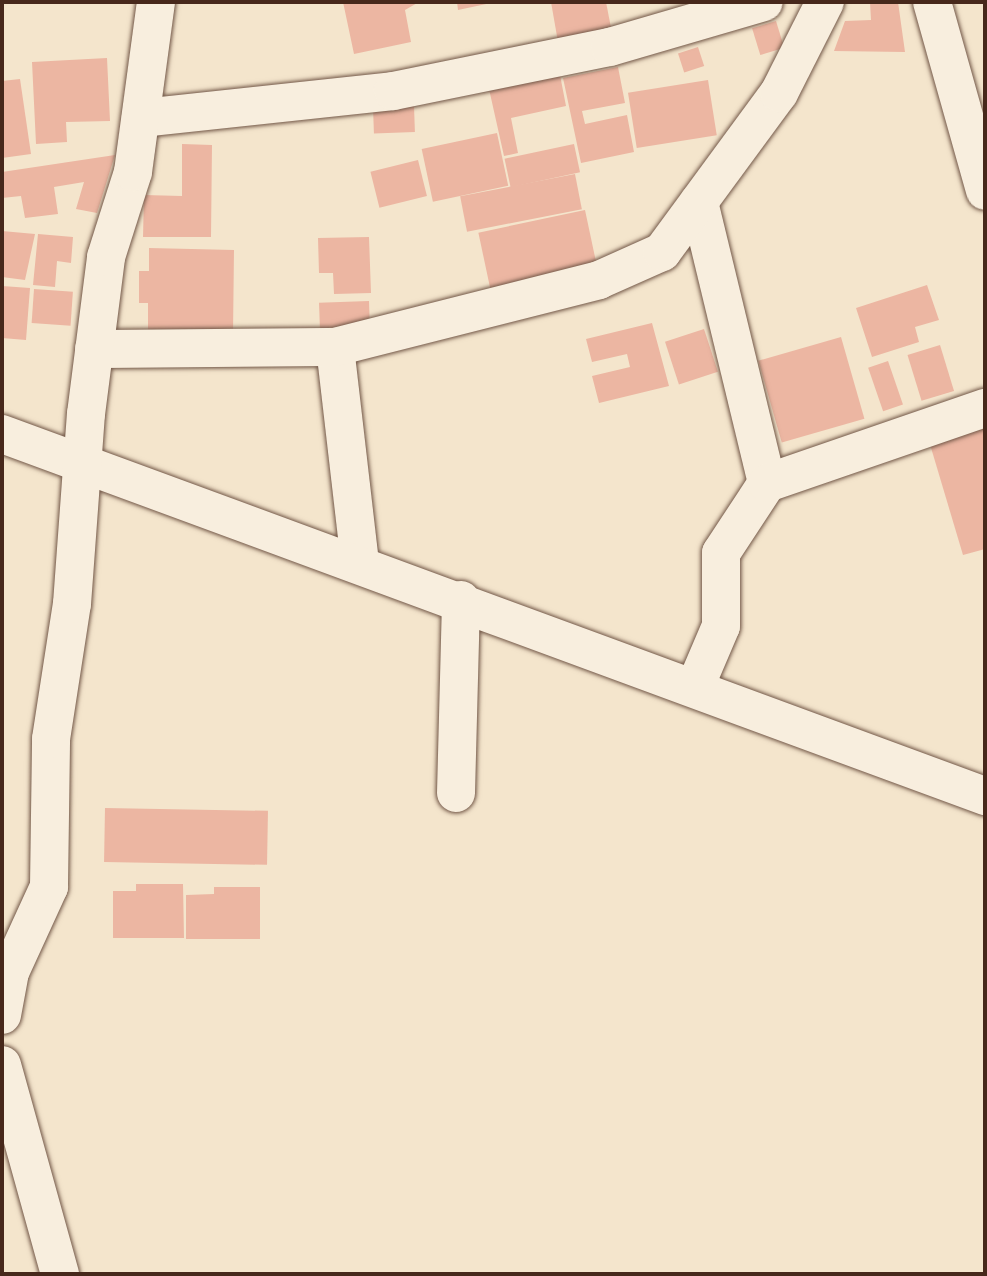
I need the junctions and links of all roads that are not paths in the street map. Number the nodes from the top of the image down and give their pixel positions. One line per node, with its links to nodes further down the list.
1 (156, 2): 5 (street)
2 (764, 2): 5 (street)
3 (825, 2): 7 (street)
4 (932, 2): 6 (street)
5 (141, 118): 9 (street)
6 (985, 191)
7 (699, 202): 8 (street); 13 (street)
8 (335, 347): 9 (street); 14 (street)
9 (94, 349): 12 (street)
10 (985, 408): 13 (street)
11 (2, 434): 12 (street)
12 (82, 463): 14 (street); 19 (street)
13 (767, 483): 16 (street)
14 (360, 564): 15 (street)
15 (461, 600): 16 (street); 17 (street)
16 (695, 687): 18 (street)
17 (456, 793)
18 (985, 796)
19 (2, 1015)
20 (2, 1065): 21 (street)
21 (60, 1274)

